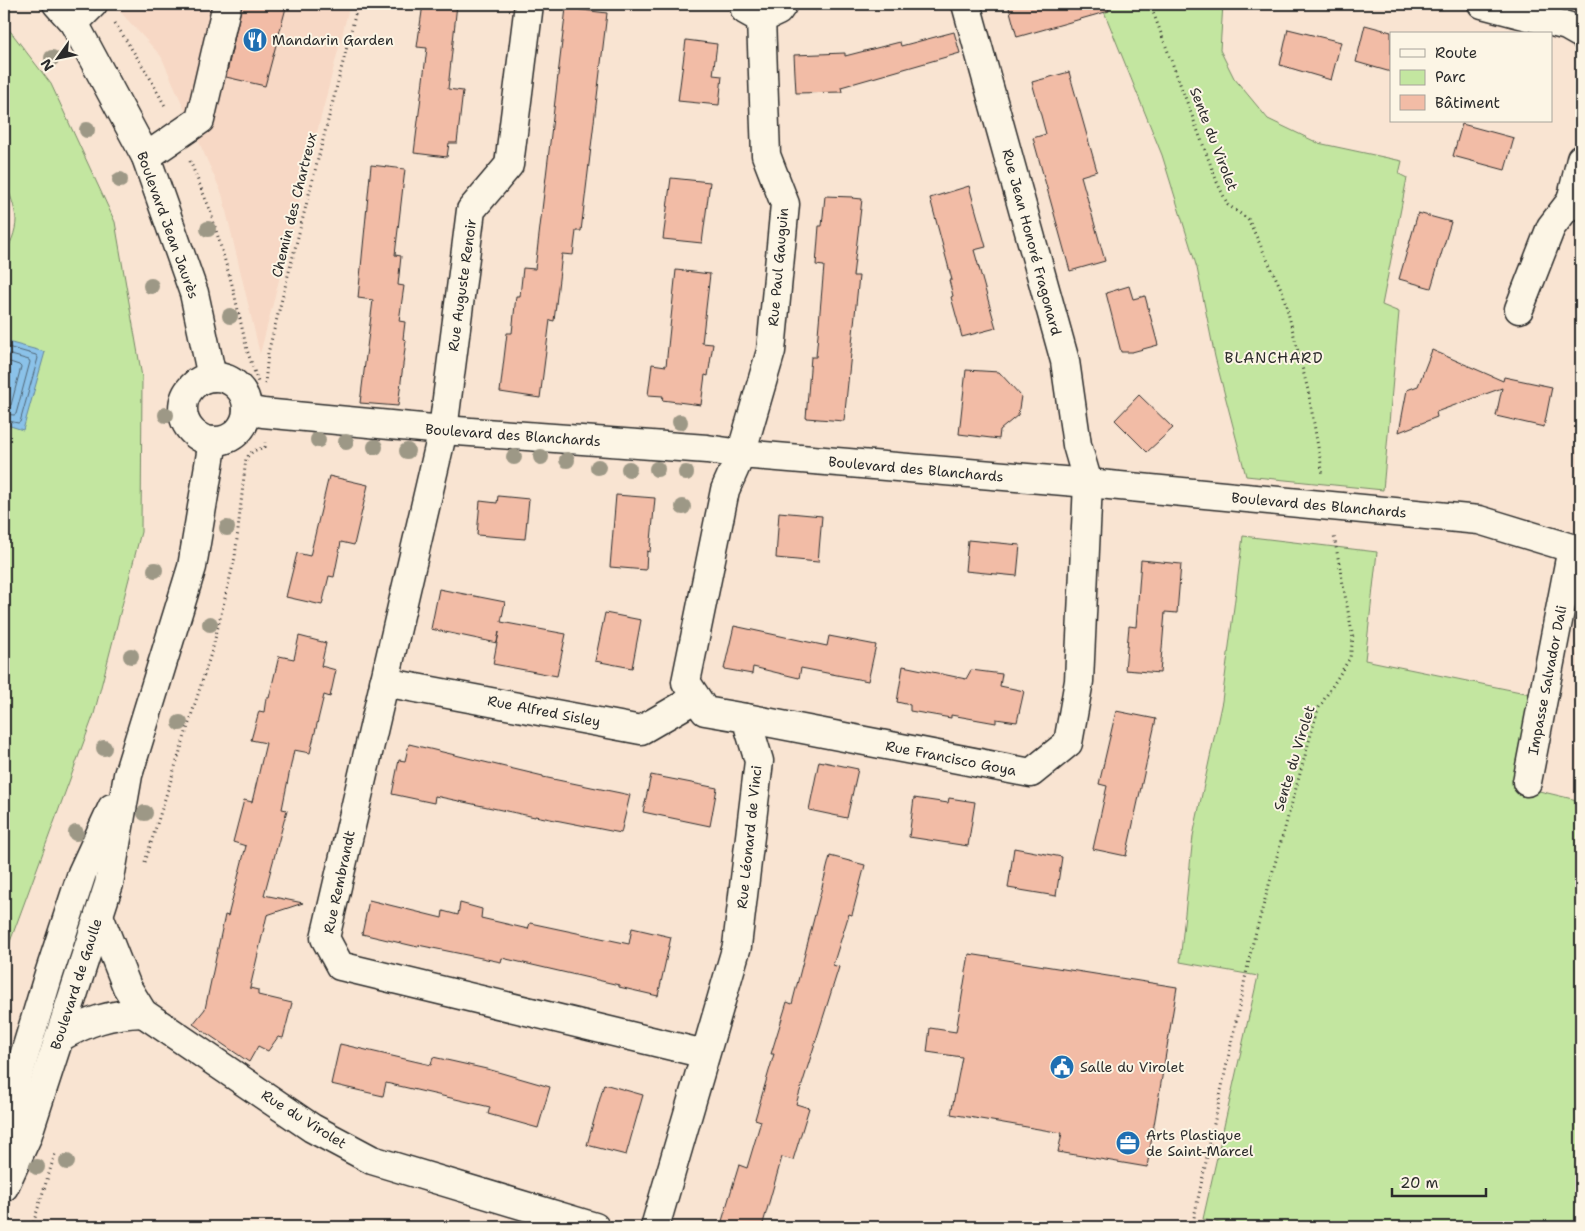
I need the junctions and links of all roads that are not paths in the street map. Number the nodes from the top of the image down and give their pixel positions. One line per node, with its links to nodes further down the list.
1 (227, 4): 9 (street)
2 (529, 4): 15 (street, Rue Auguste Renoir)
3 (966, 4): 18 (street, Rue Jean Honoré Fragonard)
4 (1482, 4): 8 (street)
5 (763, 9): 17 (street, Rue Paul Gauguin)
6 (102, 10): 7 (street)
7 (66, 13): 9 (street, Boulevard Jean Jaurès)
8 (1581, 34)
9 (146, 157): 13 (street, Boulevard Jean Jaurès)
10 (1581, 159): 11 (street)
11 (1576, 204): 12 (street)
12 (1519, 309)
13 (212, 377): 14 (street); 16 (street)
14 (259, 412): 15 (street, Boulevard des Blanchards); 16 (street)
15 (442, 430): 17 (street, Boulevard des Blanchards); 20 (street, Rue Rembrandt)
16 (213, 441): 23 (street, Boulevard de Gaulle)
17 (741, 454): 18 (street, Boulevard des Blanchards); 21 (street)
18 (1088, 483): 19 (street, Boulevard des Blanchards); 22 (street, Rue Francisco Goya)
19 (1577, 550): 24 (street, Impasse Salvador Dali)
20 (384, 682): 21 (street, Rue Alfred Sisley); 28 (street, Rue Rembrandt)
21 (696, 698): 22 (street)
22 (746, 718): 28 (street, Rue Léonard de Vinci)
23 (128, 775): 25 (street, Boulevard de Gaulle); 29 (street, Boulevard de Gaulle)
24 (1527, 782)
25 (99, 916): 26 (street, Rue du Virolet); 27 (street, Boulevard de Gaulle)
26 (143, 1013): 27 (street); 31 (street, Rue du Virolet)
27 (59, 1038): 30 (street, Boulevard de Gaulle)
28 (705, 1054): 32 (street, Rue Léonard de Vinci)
29 (4, 1147)
30 (4, 1187)
31 (595, 1227)
32 (655, 1227)

